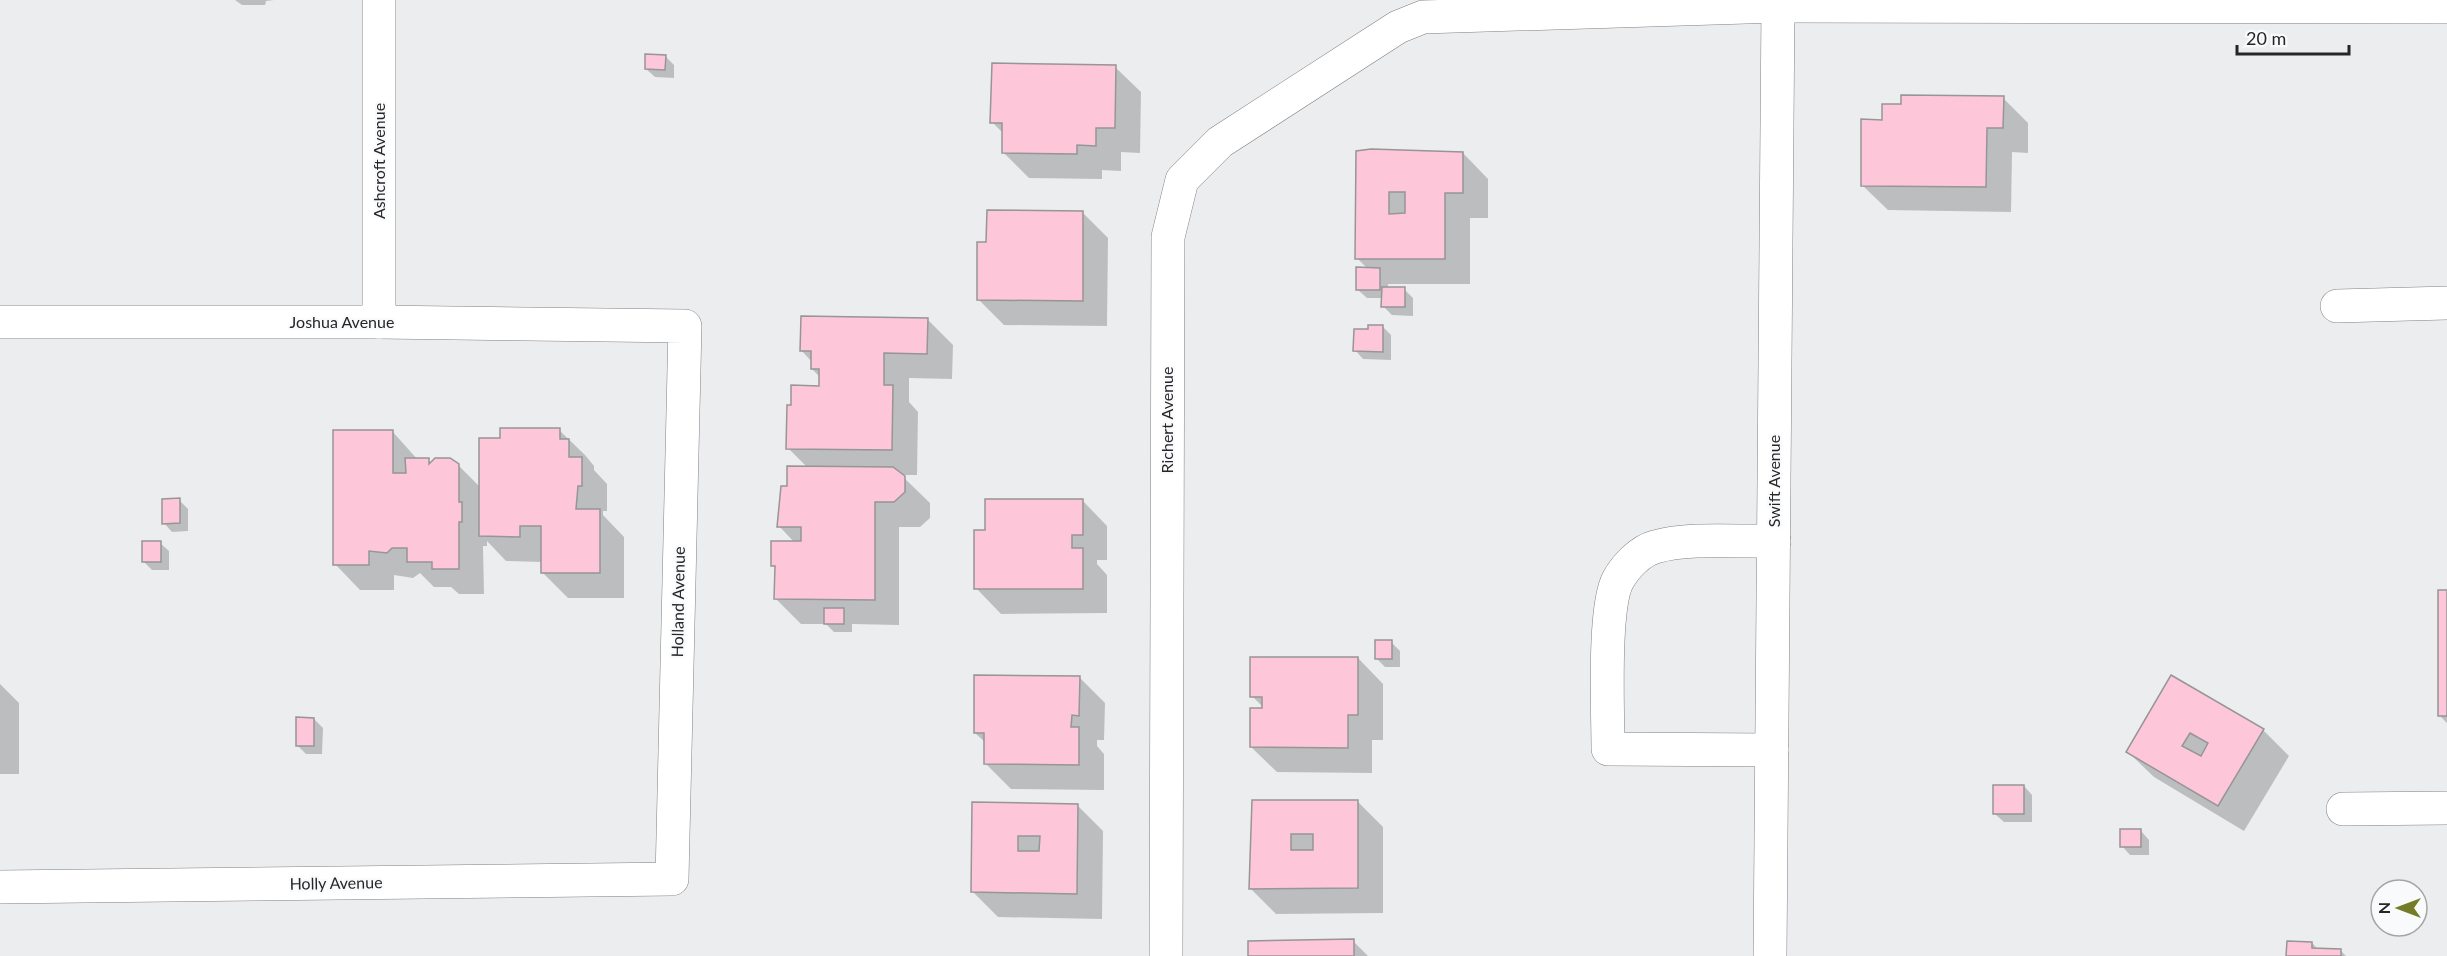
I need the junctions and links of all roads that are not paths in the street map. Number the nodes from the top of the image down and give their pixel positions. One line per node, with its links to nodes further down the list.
1 (379, 0): 7 (street, Ashcroft Avenue)
2 (1778, 6): 3 (street); 9 (street, Swift Avenue); 15 (street, Richert Avenue)
3 (2447, 7)
4 (2447, 303): 5 (street)
5 (2337, 306)
6 (0, 322): 7 (street, Joshua Avenue)
7 (379, 322): 8 (street, Joshua Avenue)
8 (685, 326): 13 (street, Holland Avenue)
9 (1774, 541): 10 (street, Swift Avenue); 10 (street)
10 (1772, 750): 16 (street, Swift Avenue)
11 (2447, 808): 12 (street)
12 (2343, 809)
13 (672, 879): 14 (street, Holly Avenue)
14 (0, 887)
15 (1166, 956)
16 (1770, 956)

